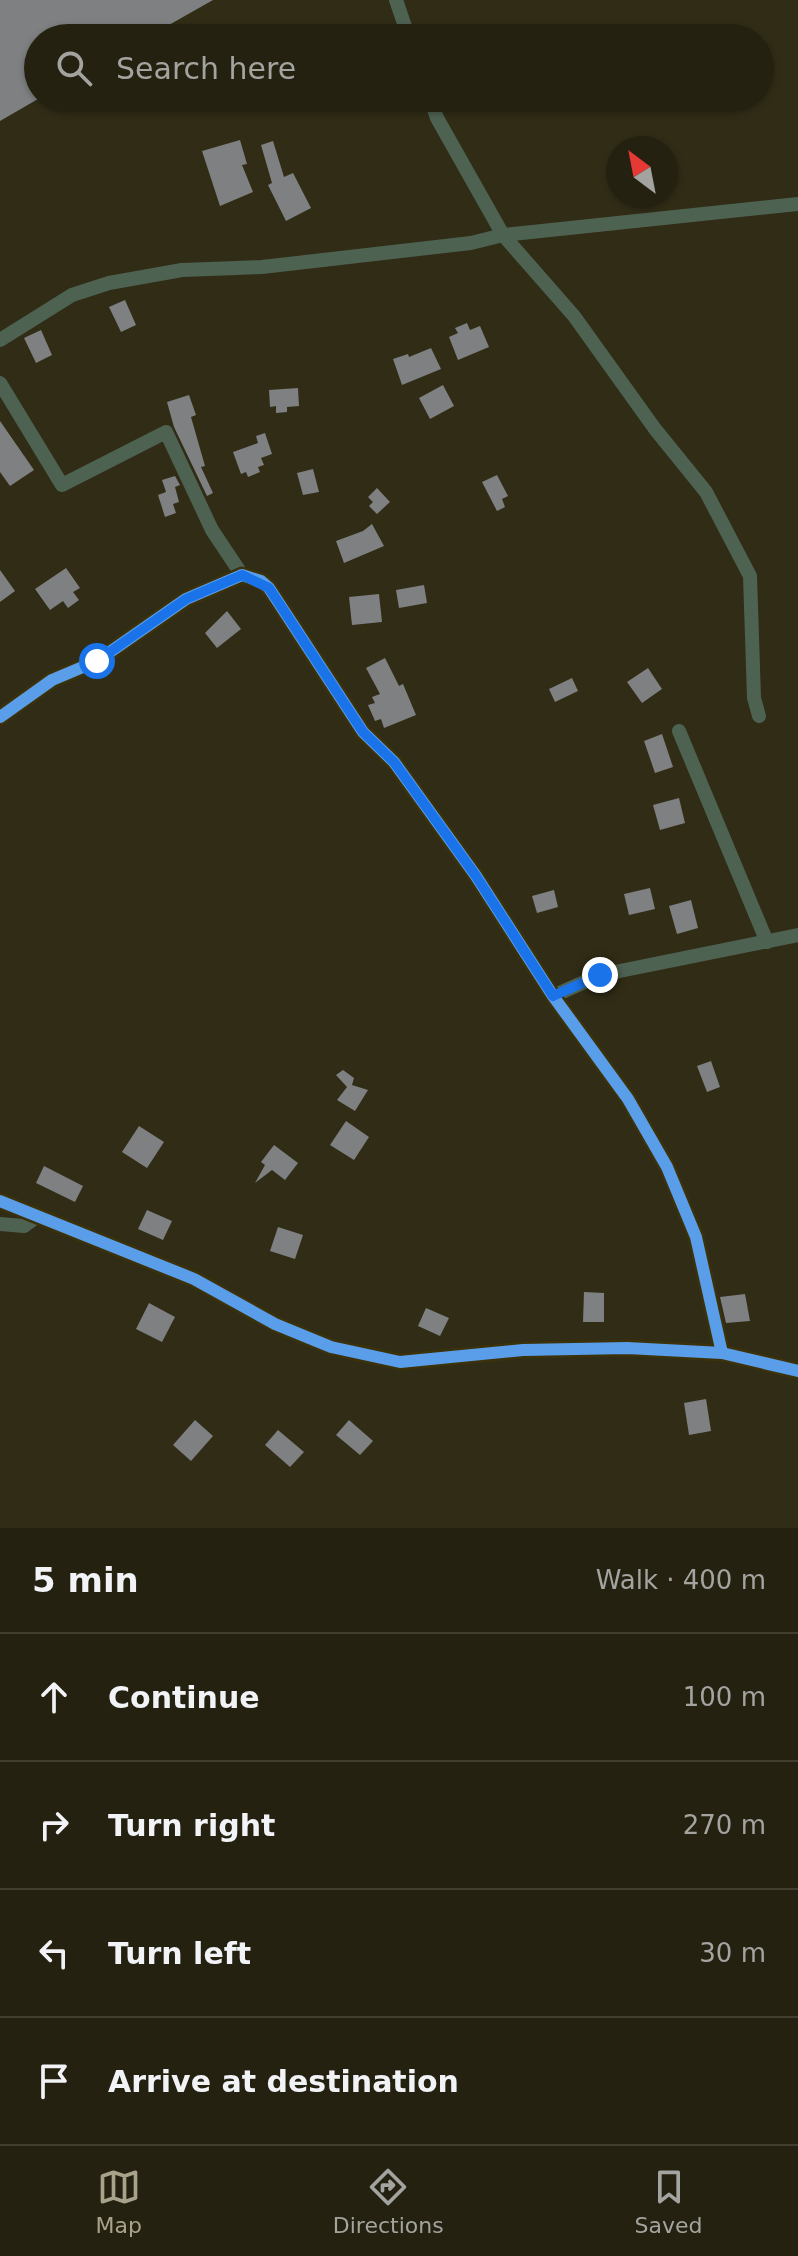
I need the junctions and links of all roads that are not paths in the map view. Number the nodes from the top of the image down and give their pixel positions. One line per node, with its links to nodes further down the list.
1 (396, 0): 2 (street)
2 (404, 24)
3 (435, 112): 5 (street)
4 (798, 204): 5 (street)
5 (503, 235): 6 (street); 9 (street)
6 (0, 340)
7 (0, 383): 8 (street)
8 (242, 575): 10 (street); 14 (street)
9 (759, 716)
10 (0, 717)
11 (679, 731): 13 (street)
12 (798, 935): 13 (street)
13 (767, 942): 14 (street)
14 (553, 996): 18 (street)
15 (0, 1201): 16 (street)
16 (35, 1218): 17 (street); 18 (street)
17 (0, 1224)
18 (722, 1353): 19 (street)
19 (798, 1371)

